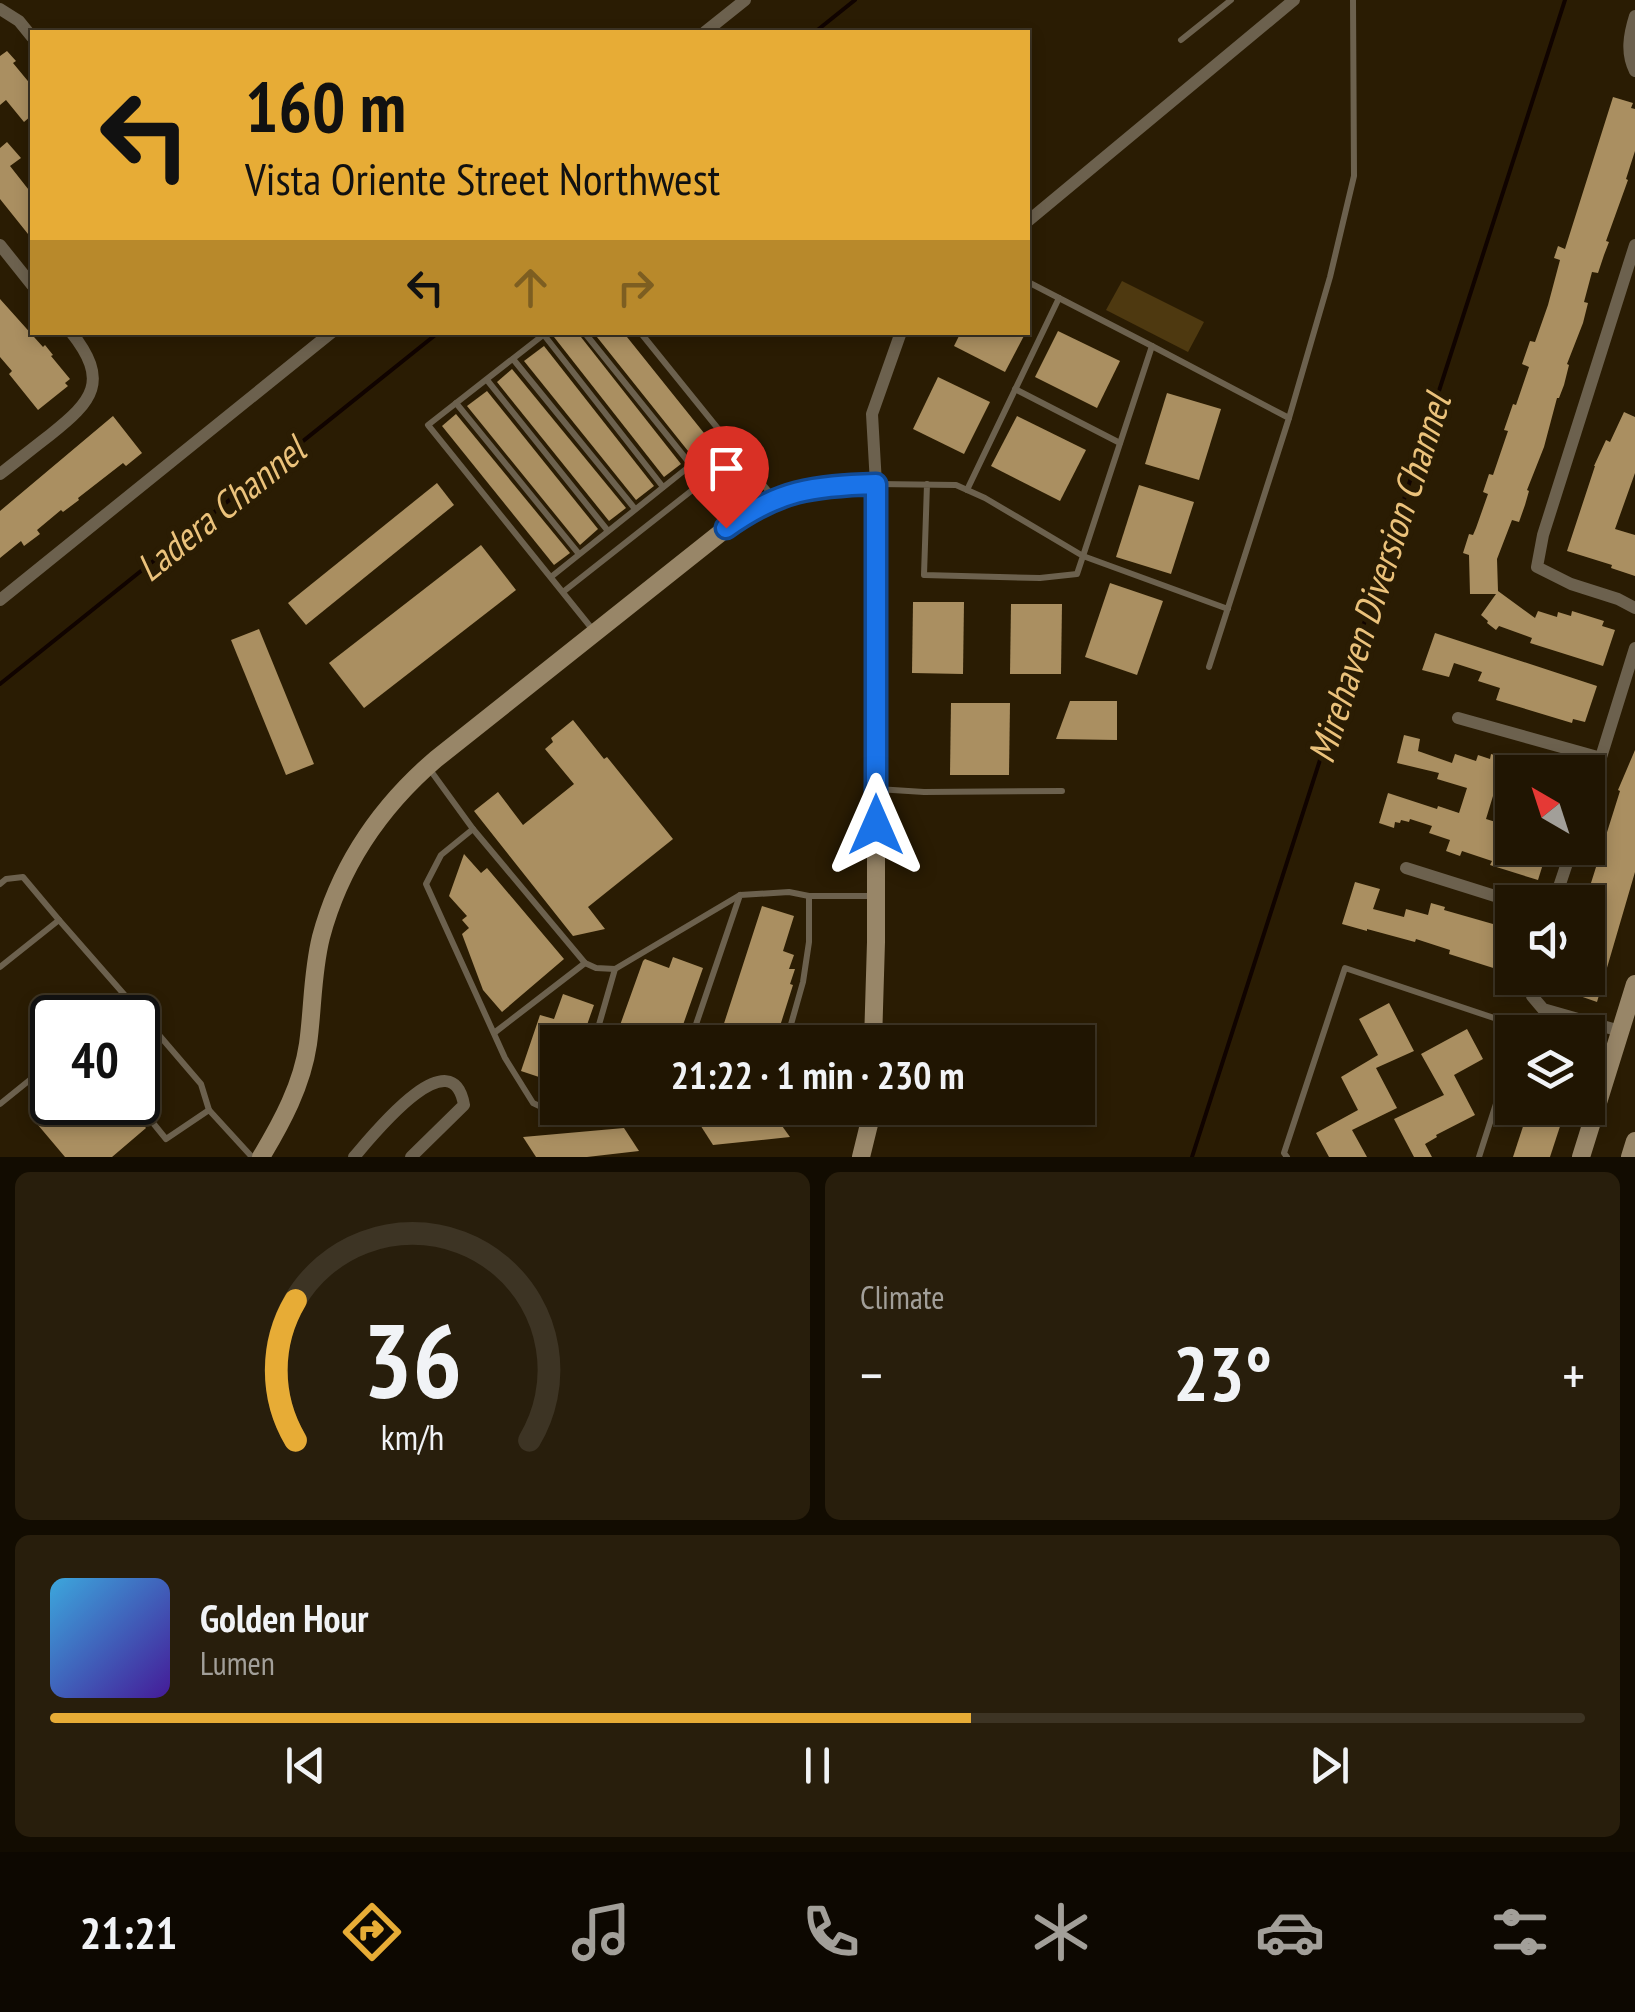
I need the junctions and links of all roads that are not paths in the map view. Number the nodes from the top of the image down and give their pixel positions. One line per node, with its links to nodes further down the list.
1 (745, 0): 7 (street)
2 (1231, 0): 9 (lane)
3 (1353, 0): 29 (lane)
4 (1289, 2): 11 (street)
5 (0, 9): 8 (street)
6 (1635, 16): 10 (street)
7 (708, 30)
8 (30, 35)
9 (1181, 40)
10 (1635, 71)
11 (1030, 219)
12 (0, 245): 14 (street)
13 (1634, 252): 45 (street)
14 (30, 282)
15 (1030, 283): 16 (lane)
16 (1059, 298): 24 (lane); 27 (lane)
17 (73, 335): 32 (street)
18 (328, 335): 44 (street)
19 (545, 335): 25 (lane)
20 (547, 335): 35 (lane)
21 (586, 335): 35 (lane)
22 (642, 335): 31 (lane)
23 (901, 335): 33 (street)
24 (1152, 346): 29 (lane); 30 (lane)
25 (514, 359): 26 (lane); 38 (lane)
26 (487, 380): 28 (lane); 39 (lane)
27 (1015, 389): 30 (lane); 36 (lane)
28 (456, 403): 40 (lane); 42 (lane)
29 (1289, 418): 46 (lane)
30 (1120, 443): 41 (lane)
31 (738, 454): 37 (lane); 43 (lane)
32 (0, 474)
33 (876, 484): 34 (lane); 37 (street); 54 (street)
34 (927, 484): 36 (lane); 41 (lane)
35 (663, 487): 38 (lane)
36 (967, 490): 41 (lane)
37 (774, 498): 47 (street)
38 (635, 509): 39 (lane)
39 (608, 531): 40 (lane)
40 (579, 554): 42 (lane)
41 (1084, 556): 46 (lane)
42 (550, 577): 43 (lane)
43 (563, 592): 47 (lane)
44 (0, 600)
45 (1635, 608)
46 (1228, 609): 49 (lane)
47 (595, 632): 53 (street)
48 (1635, 648): 52 (street)
49 (1209, 667)
50 (1458, 718): 51 (street)
51 (1590, 755)
52 (1602, 755)
53 (428, 766): 56 (lane); 88 (street)
54 (876, 789): 55 (lane); 61 (street)
55 (1062, 791)
56 (473, 829): 64 (lane); 75 (lane)
57 (1406, 868): 62 (street)
58 (0, 884): 63 (lane)
59 (740, 895): 60 (lane); 66 (lane); 72 (lane)
60 (809, 896): 61 (lane); 73 (lane)
61 (876, 896): 74 (street)
62 (1495, 896)
63 (59, 920): 65 (lane); 68 (lane)
64 (585, 963): 66 (lane); 75 (lane)
65 (0, 967)
66 (615, 969): 71 (lane)
67 (1635, 984): 76 (street)
68 (126, 995)
69 (1532, 995): 76 (street)
70 (1495, 1018): 93 (lane)
71 (599, 1025)
72 (696, 1025)
73 (791, 1025)
74 (873, 1025)
75 (494, 1032): 80 (lane)
76 (1628, 1033): 95 (street)
77 (160, 1035): 82 (lane)
78 (30, 1080): 79 (lane)
79 (0, 1104)
80 (540, 1107)
81 (1495, 1109): 94 (lane)
82 (210, 1110): 83 (lane); 87 (lane)
83 (155, 1125)
84 (869, 1125): 92 (street)
85 (1635, 1141): 96 (street)
86 (364, 1146): 89 (street); 90 (lane); 91 (street)
87 (252, 1157)
88 (261, 1157)
89 (354, 1157)
90 (374, 1157)
91 (411, 1157)
92 (861, 1157)
93 (1287, 1157)
94 (1480, 1157)
95 (1581, 1157)
96 (1630, 1157)

